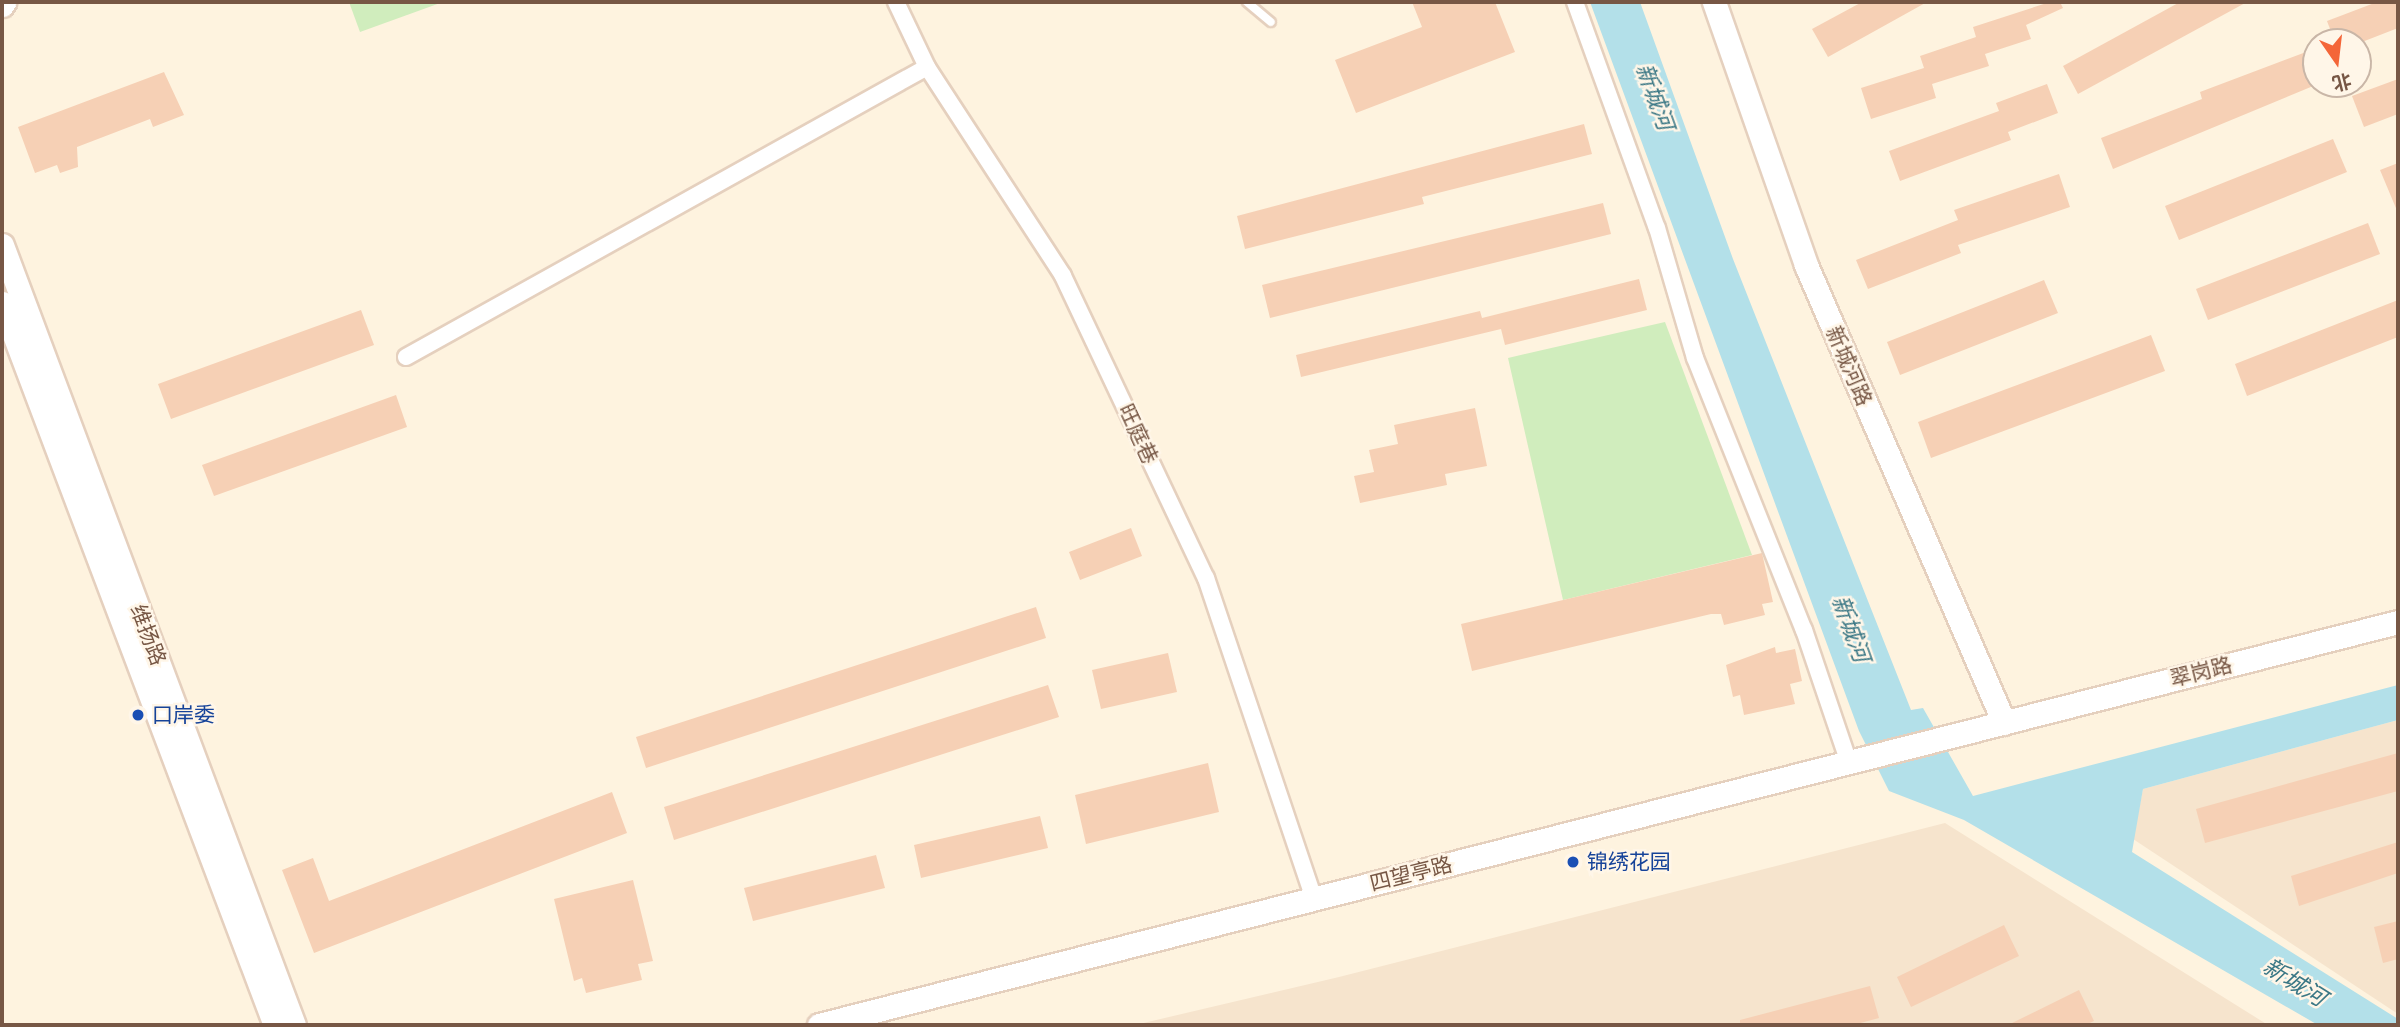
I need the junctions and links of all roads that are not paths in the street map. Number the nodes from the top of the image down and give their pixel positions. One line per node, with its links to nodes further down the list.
1 (896, 2): 6 (street, 旺庭巷)
2 (1247, 2): 5 (lane)
3 (1575, 2): 12 (street)
4 (1714, 2): 11 (street, 新城河路)
5 (1271, 22)
6 (928, 67): 9 (street); 13 (street, 旺庭巷)
7 (2, 246): 15 (street, 维扬路)
8 (2, 303): 14 (street, 维扬路)
9 (406, 357)
10 (2398, 622): 11 (street, 翠岗路)
11 (2004, 723): 12 (street, 四望亭路)
12 (1859, 760): 13 (street, 四望亭路)
13 (1314, 899): 16 (street, 四望亭路)
14 (275, 1025)
15 (294, 1025)
16 (819, 1025)

